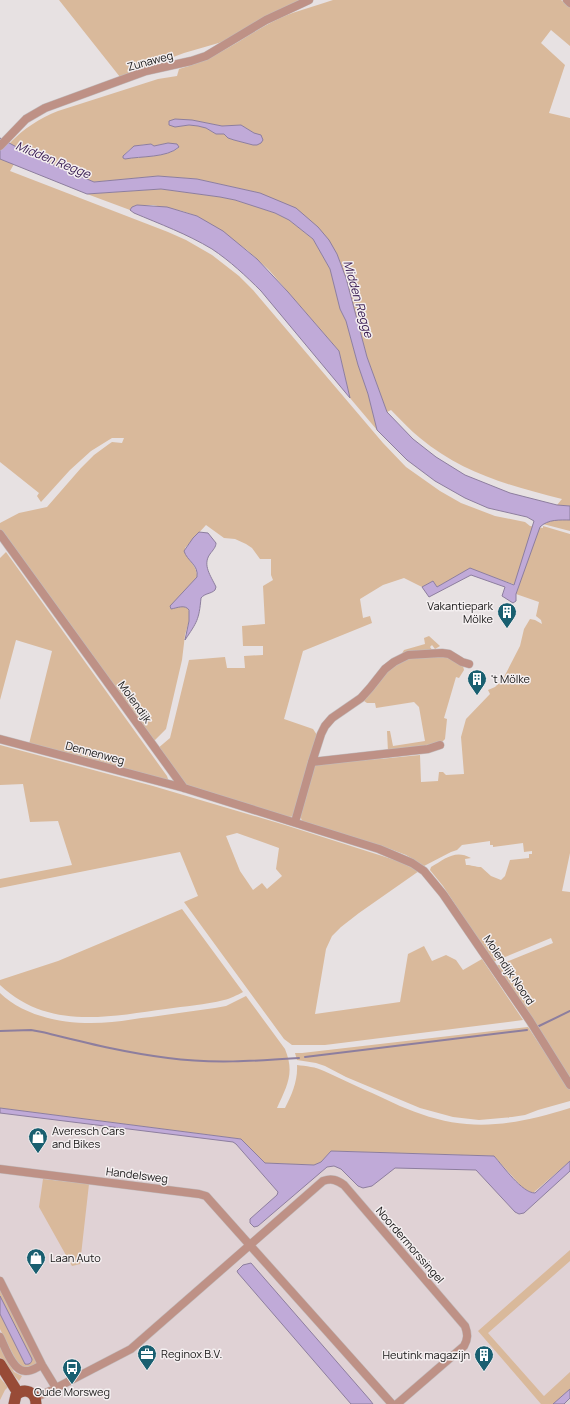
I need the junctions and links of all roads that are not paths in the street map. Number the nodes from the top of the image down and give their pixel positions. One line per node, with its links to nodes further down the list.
1 (309, 0): 4 (street, Zunaweg)
2 (567, 0): 3 (street)
3 (570, 3)
4 (0, 146)
5 (0, 534): 10 (street, Molendijk)
6 (470, 664): 9 (street)
7 (0, 739): 10 (street, Dennenweg)
8 (440, 745): 9 (street)
9 (312, 762): 11 (street)
10 (184, 788): 11 (street)
11 (295, 822): 12 (street, Molendijk Noord)
12 (570, 1085)
13 (0, 1169): 14 (street, Handelsweg)
14 (250, 1244): 19 (street, Noordermorssingel); 23 (street); 24 (street, Noordermorssingel)
15 (0, 1281): 18 (street)
16 (0, 1337): 18 (street)
17 (0, 1364): 20 (main road)
18 (42, 1365): 19 (street)
19 (56, 1388): 21 (street, Noordermorssingel)
20 (18, 1393): 21 (main road); 22 (main road)
21 (36, 1401)
22 (14, 1404)
23 (392, 1404)
24 (397, 1404)

